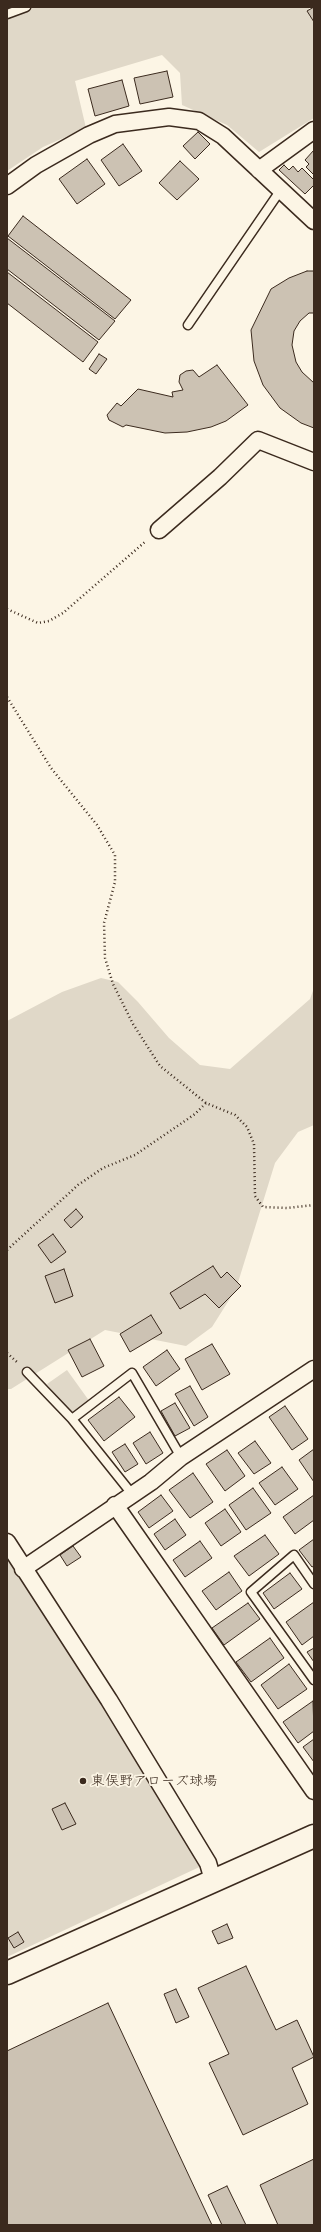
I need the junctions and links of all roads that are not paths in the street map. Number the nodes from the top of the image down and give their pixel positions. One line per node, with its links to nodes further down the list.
1 (26, 7): 2 (lane)
2 (7, 14)
3 (314, 130): 4 (street)
4 (259, 170): 5 (street); 6 (street)
5 (7, 186)
6 (280, 191): 7 (street); 8 (lane)
7 (313, 219)
8 (188, 325)
9 (314, 462): 10 (street)
10 (159, 530)
11 (314, 1369): 14 (street)
12 (27, 1372): 13 (lane)
13 (72, 1419): 14 (lane); 15 (lane)
14 (181, 1457): 15 (street)
15 (132, 1494): 16 (street)
16 (115, 1505): 18 (street); 21 (street)
17 (7, 1542): 18 (street)
18 (23, 1569): 23 (street)
19 (314, 1584): 20 (lane)
20 (314, 1680)
21 (314, 1791)
22 (314, 1836): 23 (street)
23 (213, 1880): 24 (street)
24 (7, 1973)

